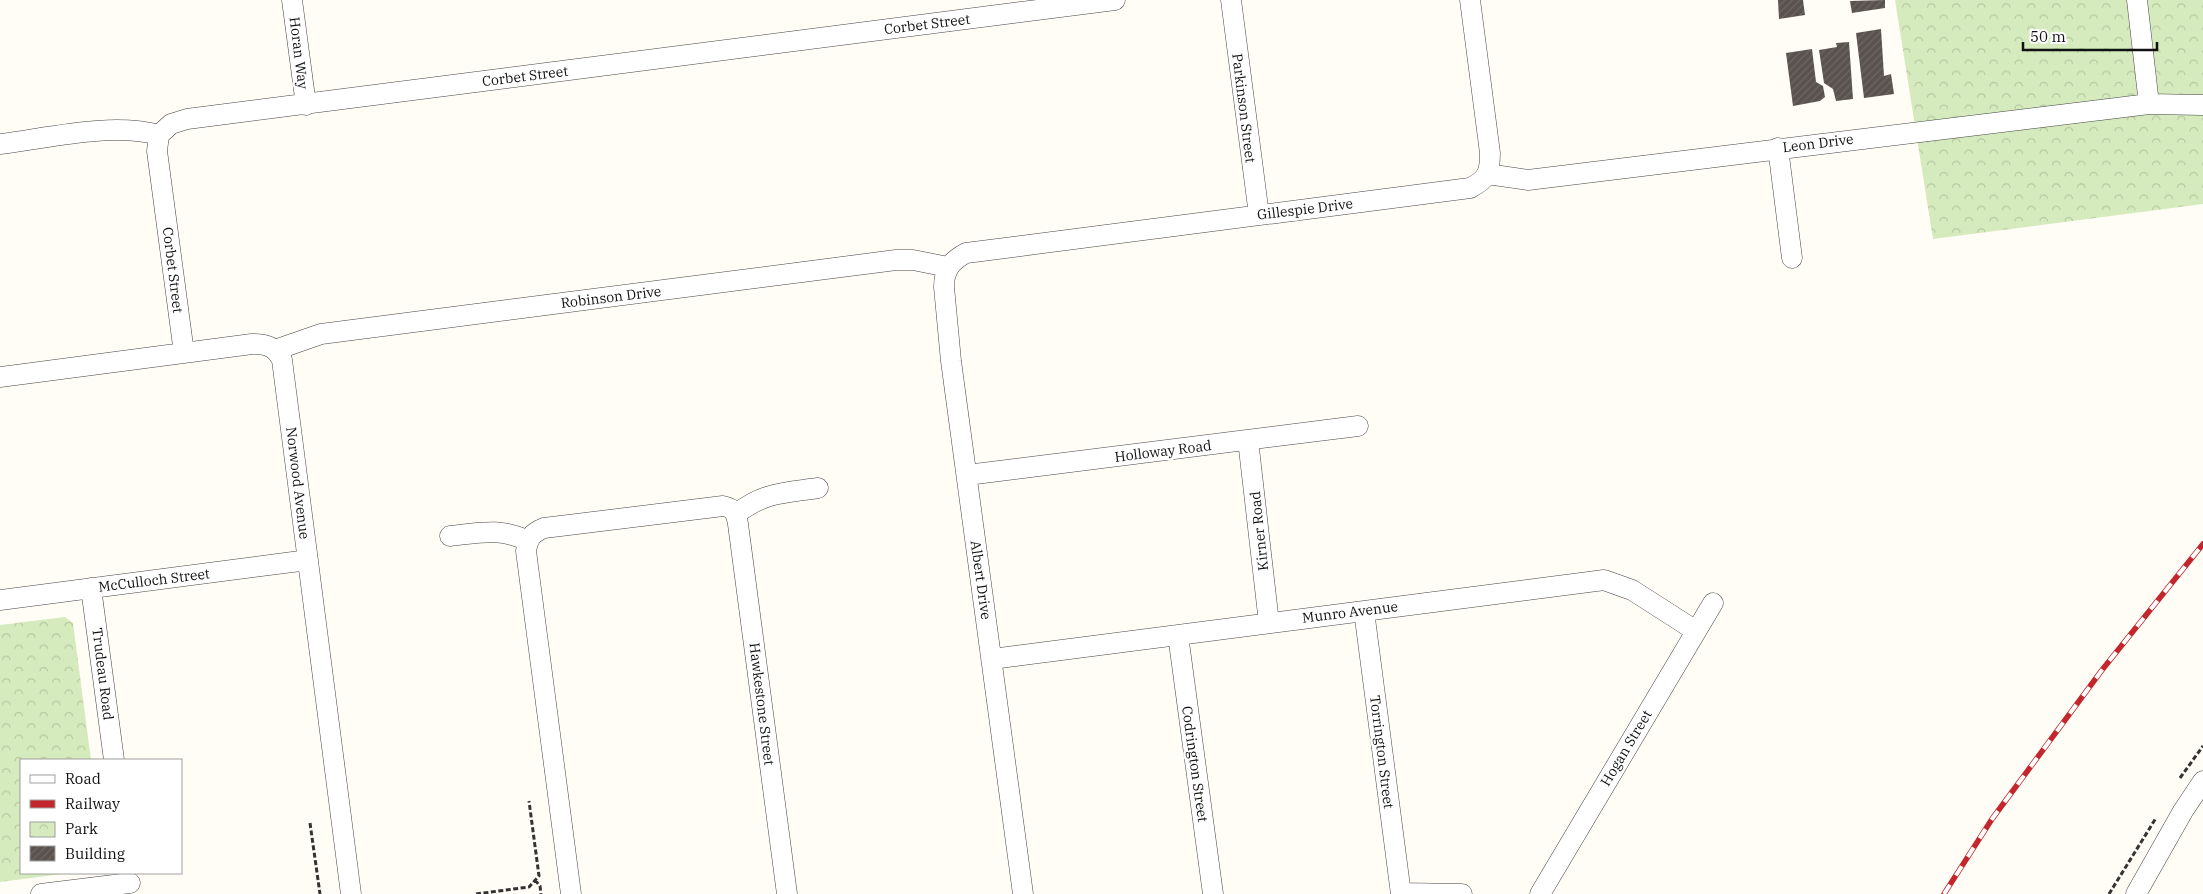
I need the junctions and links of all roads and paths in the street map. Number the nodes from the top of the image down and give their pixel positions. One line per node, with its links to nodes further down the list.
1 (292, 0): 7 (street, Horan Way)
2 (1115, 0): 7 (street, Corbet Street)
3 (1231, 0): 13 (street, Parkinson Street)
4 (1470, 0): 12 (street)
5 (2136, 0): 6 (street)
6 (2149, 104): 8 (street, Leon Drive); 11 (street, Leon Drive)
7 (306, 105): 9 (street, Corbet Street)
8 (2203, 105)
9 (159, 135): 10 (street); 17 (street, Corbet Street)
10 (0, 144)
11 (1778, 148): 12 (street, Leon Drive); 14 (street)
12 (1487, 174): 13 (street, Gillespie Drive)
13 (1259, 215): 15 (street, Gillespie Drive)
14 (1792, 258)
15 (948, 267): 16 (street, Robinson Drive); 21 (street, Albert Drive)
16 (275, 350): 17 (street); 26 (street, Norwood Avenue)
17 (184, 353): 18 (street)
18 (0, 377)
19 (1358, 426): 20 (street, Holloway Road)
20 (1248, 440): 21 (street, Holloway Road); 31 (street, Kirner Road)
21 (967, 475): 34 (street, Albert Drive)
22 (818, 488): 23 (street)
23 (736, 514): 25 (street); 47 (street, Hawkestone Street)
24 (450, 536): 25 (street)
25 (528, 541): 46 (street)
26 (308, 560): 27 (street, McCulloch Street); 43 (street, Norwood Avenue)
27 (91, 588): 28 (street, McCulloch Street); 35 (street, Trudeau Road)
28 (0, 600)
29 (1713, 603): 32 (street, Hogan Street)
30 (1364, 611): 31 (street, Munro Avenue); 32 (street, Munro Avenue); 50 (street, Torrington Street)
31 (1269, 623): 33 (street, Munro Avenue)
32 (1696, 630): 52 (street, Hogan Street)
33 (1178, 634): 34 (street, Munro Avenue); 49 (street, Codrington Street)
34 (992, 659): 48 (street, Albert Drive)
35 (114, 759)
36 (2203, 781): 53 (street)
37 (529, 801): 39 (path)
38 (310, 823): 42 (path)
39 (535, 880): 44 (path); 45 (path)
40 (130, 883): 41 (street)
41 (41, 894)
42 (320, 894)
43 (351, 894)
44 (476, 894)
45 (541, 894)
46 (571, 894)
47 (787, 894)
48 (1023, 894)
49 (1213, 894)
50 (1401, 894): 51 (street)
51 (1462, 894)
52 (1540, 894)
53 (2136, 894)

